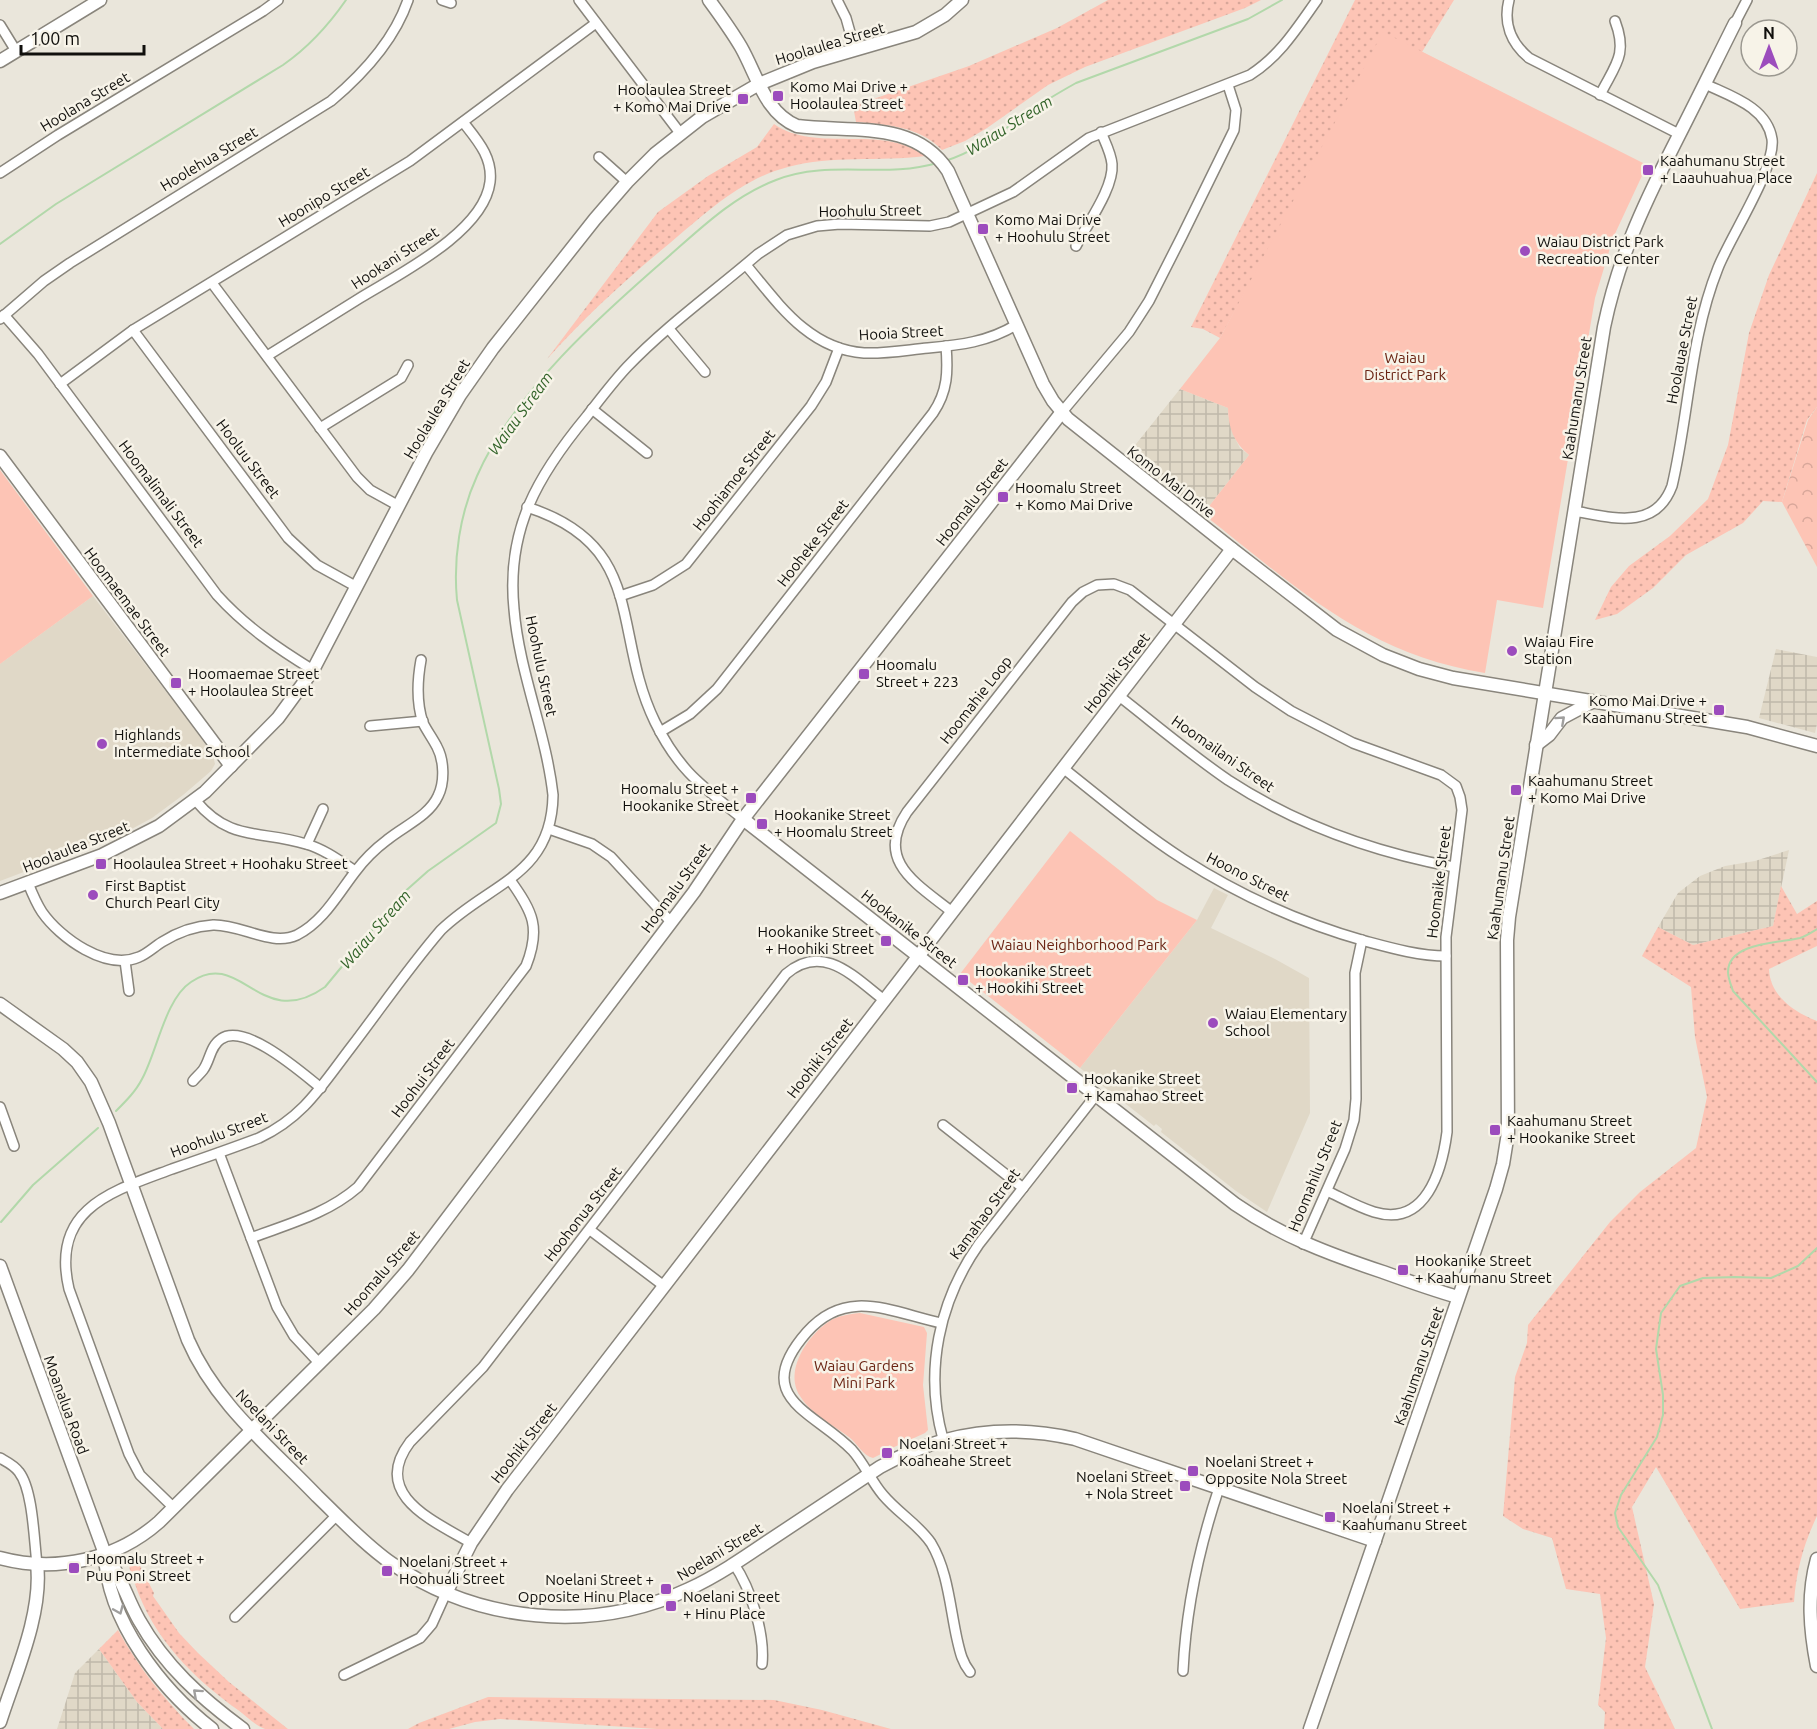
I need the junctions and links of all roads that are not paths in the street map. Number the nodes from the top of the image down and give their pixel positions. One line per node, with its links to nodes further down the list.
1 (100, 0): 16 (street)
2 (278, 0): 27 (street, Hoolana Street)
3 (408, 0): 33 (street, Hoolehua Street)
4 (579, 0): 12 (street)
5 (708, 0): 18 (street, Komo Mai Drive)
6 (837, 0): 15 (street)
7 (962, 0): 15 (street, Hoolaulea Street)
8 (1317, 0): 20 (street, Hoohulu Street)
9 (1509, 0): 21 (street)
10 (1747, 0): 13 (street, Kaahumanu Street)
11 (1616, 21): 21 (street)
12 (596, 23): 22 (street, Hoonipo Street); 24 (street)
13 (1735, 23): 19 (street, Kaahumanu Street)
14 (0, 25): 16 (street)
15 (855, 50): 18 (street, Hoolaulea Street)
16 (16, 51): 17 (street)
17 (0, 61)
18 (759, 84): 24 (street, Hoolaulea Street); 29 (street, Komo Mai Drive)
19 (1705, 84): 25 (street, Kaahumanu Street); 50 (street, Hoolauae Street)
20 (1228, 85): 23 (street, Hoohulu Street); 44 (street, Hoomalu Street)
21 (1600, 95): 25 (street)
22 (463, 122): 32 (street, Hoonipo Street); 39 (street, Hookani Street)
23 (1101, 132): 29 (street, Hoohulu Street); 30 (street)
24 (680, 133): 28 (street, Hoolaulea Street)
25 (1680, 134): 50 (street, Kaahumanu Street)
26 (599, 157): 28 (street)
27 (0, 173)
28 (627, 182): 48 (street, Hoolaulea Street)
29 (967, 214): 31 (street, Hoohulu Street); 34 (street, Komo Mai Drive)
30 (1076, 246)
31 (746, 265): 35 (street, Hoohulu Street); 38 (street, Hooia Street)
32 (212, 283): 36 (street, Hoonipo Street); 39 (street)
33 (2, 317): 42 (street, Hoomalimali Street)
34 (1016, 325): 37 (street, Hooia Street); 44 (street, Komo Mai Drive)
35 (669, 329): 41 (street); 43 (street, Hoohulu Street)
36 (134, 330): 42 (street, Hoonipo Street); 52 (street, Hooluu Street)
37 (946, 346): 38 (street, Hooia Street); 62 (street, Hooheke Street)
38 (839, 348): 53 (street, Hoohiamoe Street)
39 (267, 356): 45 (street)
40 (408, 365): 45 (street)
41 (705, 372)
42 (60, 384): 56 (street, Hoomalimali Street)
43 (592, 410): 46 (street); 49 (street, Hoohulu Street)
44 (1062, 412): 51 (street, Komo Mai Drive); 69 (street, Hoomalu Street)
45 (320, 428): 48 (street)
46 (647, 453)
47 (0, 456): 65 (street, Hoomaemae Street)
48 (399, 506): 52 (street, Hoolaulea Street)
49 (527, 507): 53 (street, Hookanike Street); 70 (street, Hoohulu Street)
50 (1574, 511): 57 (street, Kaahumanu Street)
51 (1232, 549): 54 (street, Hoohiki Street); 57 (street, Komo Mai Drive)
52 (357, 587): 56 (street, Hoolaulea Street)
53 (620, 596): 62 (street, Hookanike Street)
54 (1174, 623): 58 (street, Hoohiki Street); 72 (street, Hoomaike Street); 77 (street, Hoomahie Loop)
55 (421, 660): 60 (street)
56 (313, 670): 65 (street, Hoolaulea Street)
57 (1544, 694): 59 (street, Komo Mai Drive); 63 (street, Kaahumanu Street)
58 (1119, 696): 66 (street, Hoohiki Street); 72 (street, Hoomailani Street)
59 (1592, 702): 63 (street, one-way to 59); 64 (street, Komo Mai Drive)
60 (423, 721): 61 (street); 73 (street)
61 (370, 726)
62 (660, 732): 69 (street, Hookanike Street)
63 (1536, 746): 101 (street, Kaahumanu Street)
64 (1817, 746)
65 (231, 766): 67 (street, Hoolaulea Street)
66 (1063, 768): 77 (street, Hoohiki Street); 79 (street, Hoono Street)
67 (196, 801): 71 (street); 75 (street, Hoolaulea Street)
68 (323, 809): 71 (street)
69 (743, 819): 78 (street, Hoomalu Street); 80 (street, Hookanike Street)
70 (549, 829): 74 (street, Hoohulu Street); 78 (street)
71 (307, 844): 73 (street)
72 (1454, 867): 81 (street, Hoomaike Street)
73 (355, 871): 82 (street)
74 (510, 880): 87 (street, Hoohulu Street); 97 (street, Hoohui Street)
75 (28, 883): 76 (street, Hoolaulea Street); 82 (street)
76 (0, 893)
77 (952, 912): 80 (street, Hoohiki Street)
78 (671, 922): 103 (street, Hoomalu Street)
79 (1362, 940): 81 (street, Hoono Street); 95 (street, Hoomahilu Street)
80 (918, 956): 84 (street, Hoohiki Street); 88 (street, Hookanike Street)
81 (1446, 956): 95 (street, Hoomaike Street)
82 (125, 961): 83 (street)
83 (129, 990)
84 (884, 1000): 96 (street, Hoohonua Street); 100 (street, Hoohiki Street)
85 (1, 1006): 93 (street, Noelani Street)
86 (193, 1081): 87 (street)
87 (321, 1088): 92 (street, Hoohulu Street)
88 (1096, 1095): 94 (street, Kamahao Street); 98 (street, Hookanike Street)
89 (0, 1107): 91 (street)
90 (943, 1125): 94 (street)
91 (14, 1146)
92 (219, 1153): 93 (street, Hoohulu Street); 97 (street)
93 (131, 1184): 104 (street, Noelani Street); 109 (street, Hoohulu Street)
94 (1023, 1188): 102 (street, Kamahao Street)
95 (1327, 1191): 98 (street, Hoomahilu Street)
96 (590, 1230): 100 (street); 112 (street, Hoohonua Street)
97 (251, 1238): 103 (street)
98 (1303, 1244): 101 (street, Hookanike Street)
99 (0, 1266): 113 (street, Moanalua Road)
100 (664, 1286): 112 (street, Hoohiki Street)
101 (1458, 1297): 111 (street, Kaahumanu Street)
102 (941, 1323): 105 (street, Kamahao Street); 107 (street)
103 (320, 1364): 104 (street, Hoomalu Street)
104 (253, 1430): 109 (street, Hoomalu Street); 110 (street, Noelani Street)
105 (943, 1439): 107 (street, Noelani Street); 108 (street, Noelani Street)
106 (0, 1458): 116 (street)
107 (868, 1475): 117 (street, Noelani Street); 123 (street)
108 (1219, 1488): 111 (street, Noelani Street); 122 (street)
109 (174, 1508): 113 (street, Hoomalu Street)
110 (337, 1515): 118 (street, Noelani Street); 119 (street)
111 (1375, 1541): 128 (street, Kaahumanu Street)
112 (471, 1543): 118 (street, Hoohiki Street)
113 (105, 1554): 116 (street, Hoomalu Street); 126 (street, Moanalua Road, one-way to 126); 127 (street, Moanalua Road, one-way to 113)
114 (0, 1558): 116 (street, Hoomalu Street)
115 (1817, 1559): 121 (street)
116 (37, 1564): 125 (street)
117 (734, 1564): 118 (street, Noelani Street); 120 (street)
118 (446, 1593): 124 (street)
119 (235, 1617)
120 (762, 1664)
121 (1817, 1666)
122 (1183, 1671)
123 (970, 1672)
124 (344, 1675)
125 (0, 1722)
126 (212, 1729)
127 (243, 1729)
128 (1310, 1729)

